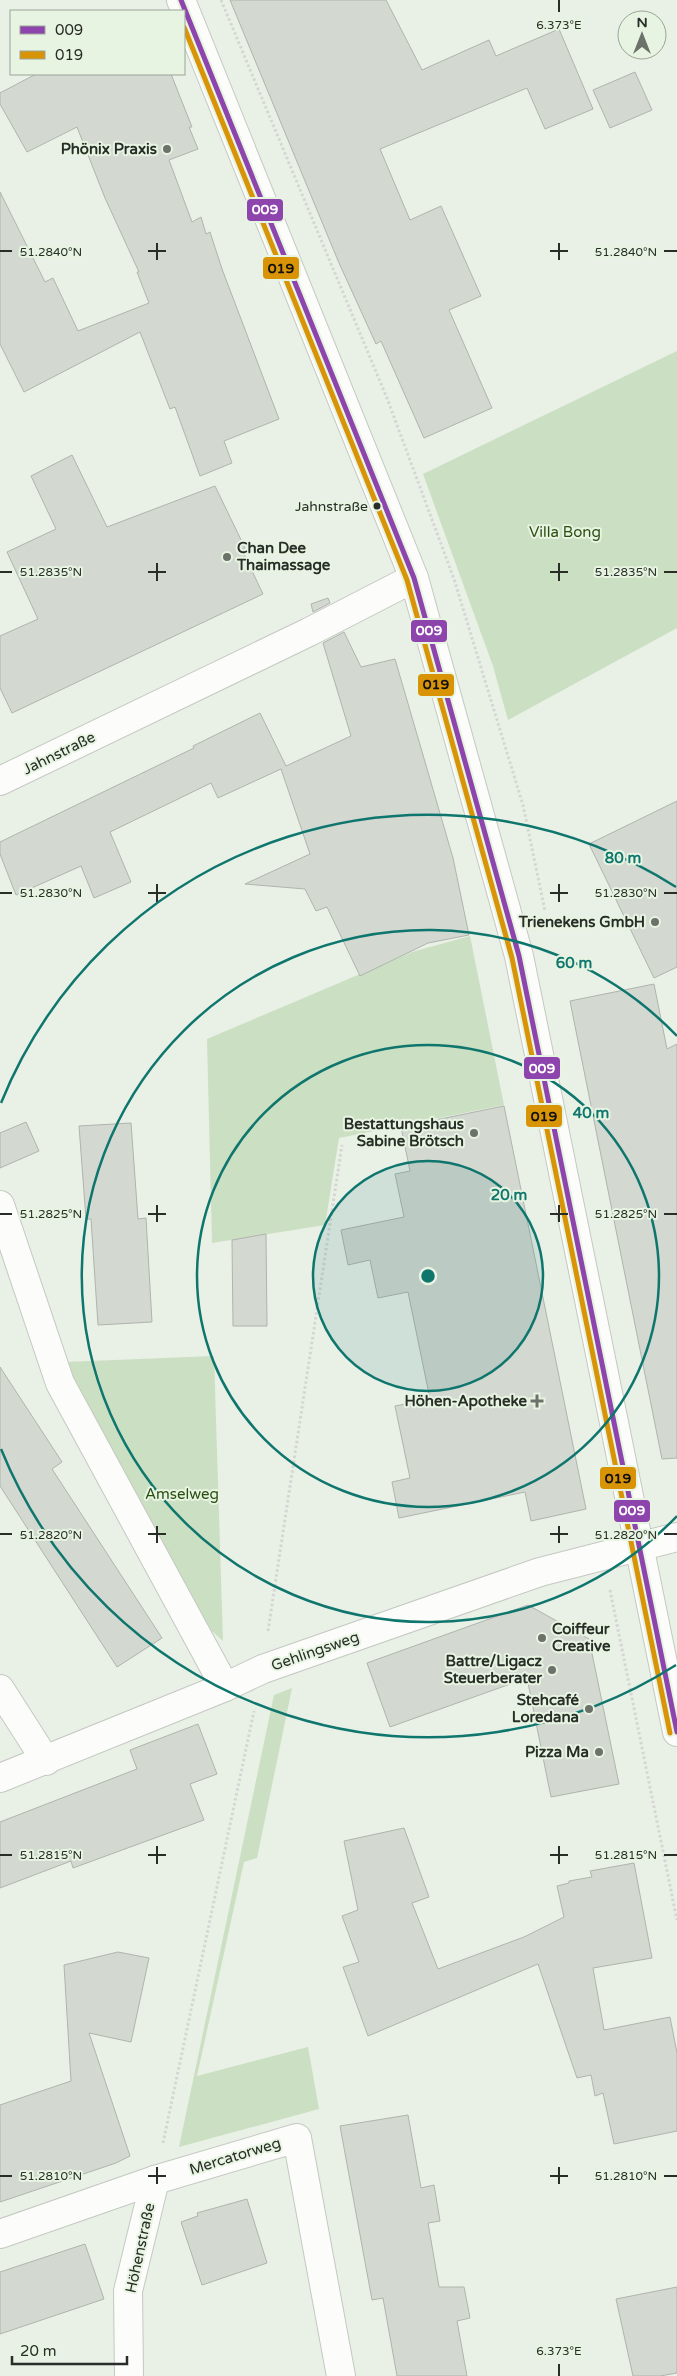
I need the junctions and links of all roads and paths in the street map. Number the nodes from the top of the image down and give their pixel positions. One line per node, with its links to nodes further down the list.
1 (181, 0): 2 (street)
2 (414, 578): 3 (street, Jahnstraße); 7 (street)
3 (0, 781)
4 (342, 1145): 9 (path)
5 (0, 1204): 10 (street)
6 (677, 1538): 7 (street, Gehlingsweg)
7 (640, 1548): 8 (street, Gehlingsweg); 12 (street)
8 (603, 1557): 9 (street, Gehlingsweg); 15 (path)
9 (263, 1669): 10 (street, Gehlingsweg); 16 (path)
10 (225, 1687): 13 (street, Gehlingsweg)
11 (0, 1689): 13 (street)
12 (677, 1732)
13 (46, 1761): 14 (street, Gehlingsweg)
14 (0, 1778)
15 (677, 1920)
16 (155, 2180): 17 (street, Mercatorweg); 18 (street, Höhenstraße); 19 (street, Mercatorweg)
17 (0, 2234)
18 (129, 2376)
19 (341, 2376)

